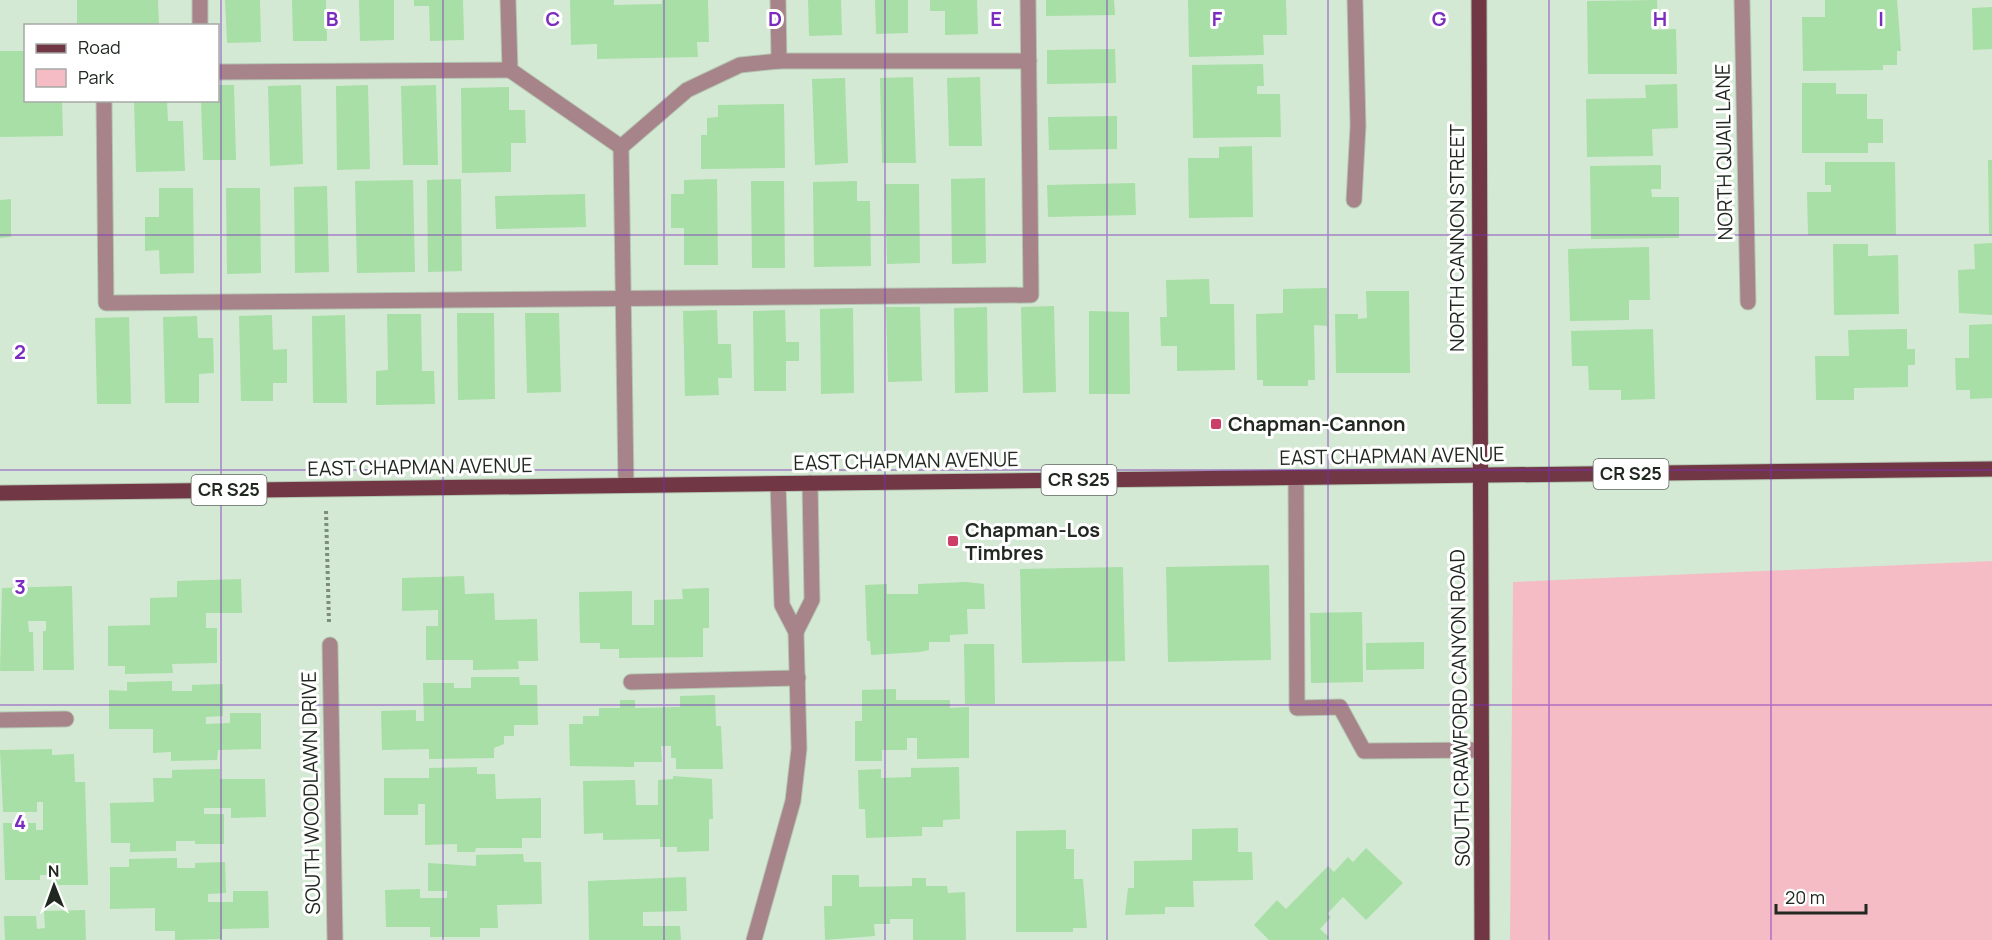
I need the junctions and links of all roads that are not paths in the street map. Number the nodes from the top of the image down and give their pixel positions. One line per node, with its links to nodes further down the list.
1 (200, 0): 8 (street)
2 (508, 0): 11 (street)
3 (778, 0): 9 (street)
4 (1028, 0): 10 (street)
5 (1355, 0): 15 (street)
6 (1479, 0): 19 (main road, NORTH CANNON STREET)
7 (1742, 0): 17 (street, NORTH QUAIL LANE)
8 (200, 24)
9 (778, 61): 10 (street); 14 (street)
10 (1029, 61): 16 (street)
11 (510, 70): 12 (street); 14 (street)
12 (219, 72)
13 (104, 102): 16 (street)
14 (621, 147): 16 (street)
15 (1354, 200)
16 (623, 297): 23 (street)
17 (1748, 302)
18 (1992, 469): 19 (main road, EAST CHAPMAN AVENUE / CR S25)
19 (1479, 476): 20 (main road, EAST CHAPMAN AVENUE / CR S25); 31 (main road, SOUTH CRAWFORD CANYON ROAD)
20 (1296, 478): 21 (main road, EAST CHAPMAN AVENUE / CR S25); 31 (street)
21 (810, 483): 22 (main road, EAST CHAPMAN AVENUE / CR S25); 25 (street)
22 (778, 484): 23 (main road, EAST CHAPMAN AVENUE / CR S25); 25 (street)
23 (626, 485): 24 (main road, EAST CHAPMAN AVENUE / CR S25)
24 (0, 493)
25 (796, 632): 27 (street)
26 (330, 645): 32 (street, SOUTH WOODLAWN DRIVE)
27 (798, 678): 28 (street); 33 (street)
28 (631, 682)
29 (66, 719): 30 (street)
30 (0, 720)
31 (1480, 750): 34 (main road, SOUTH CRAWFORD CANYON ROAD)
32 (335, 940)
33 (754, 940)
34 (1482, 940)

